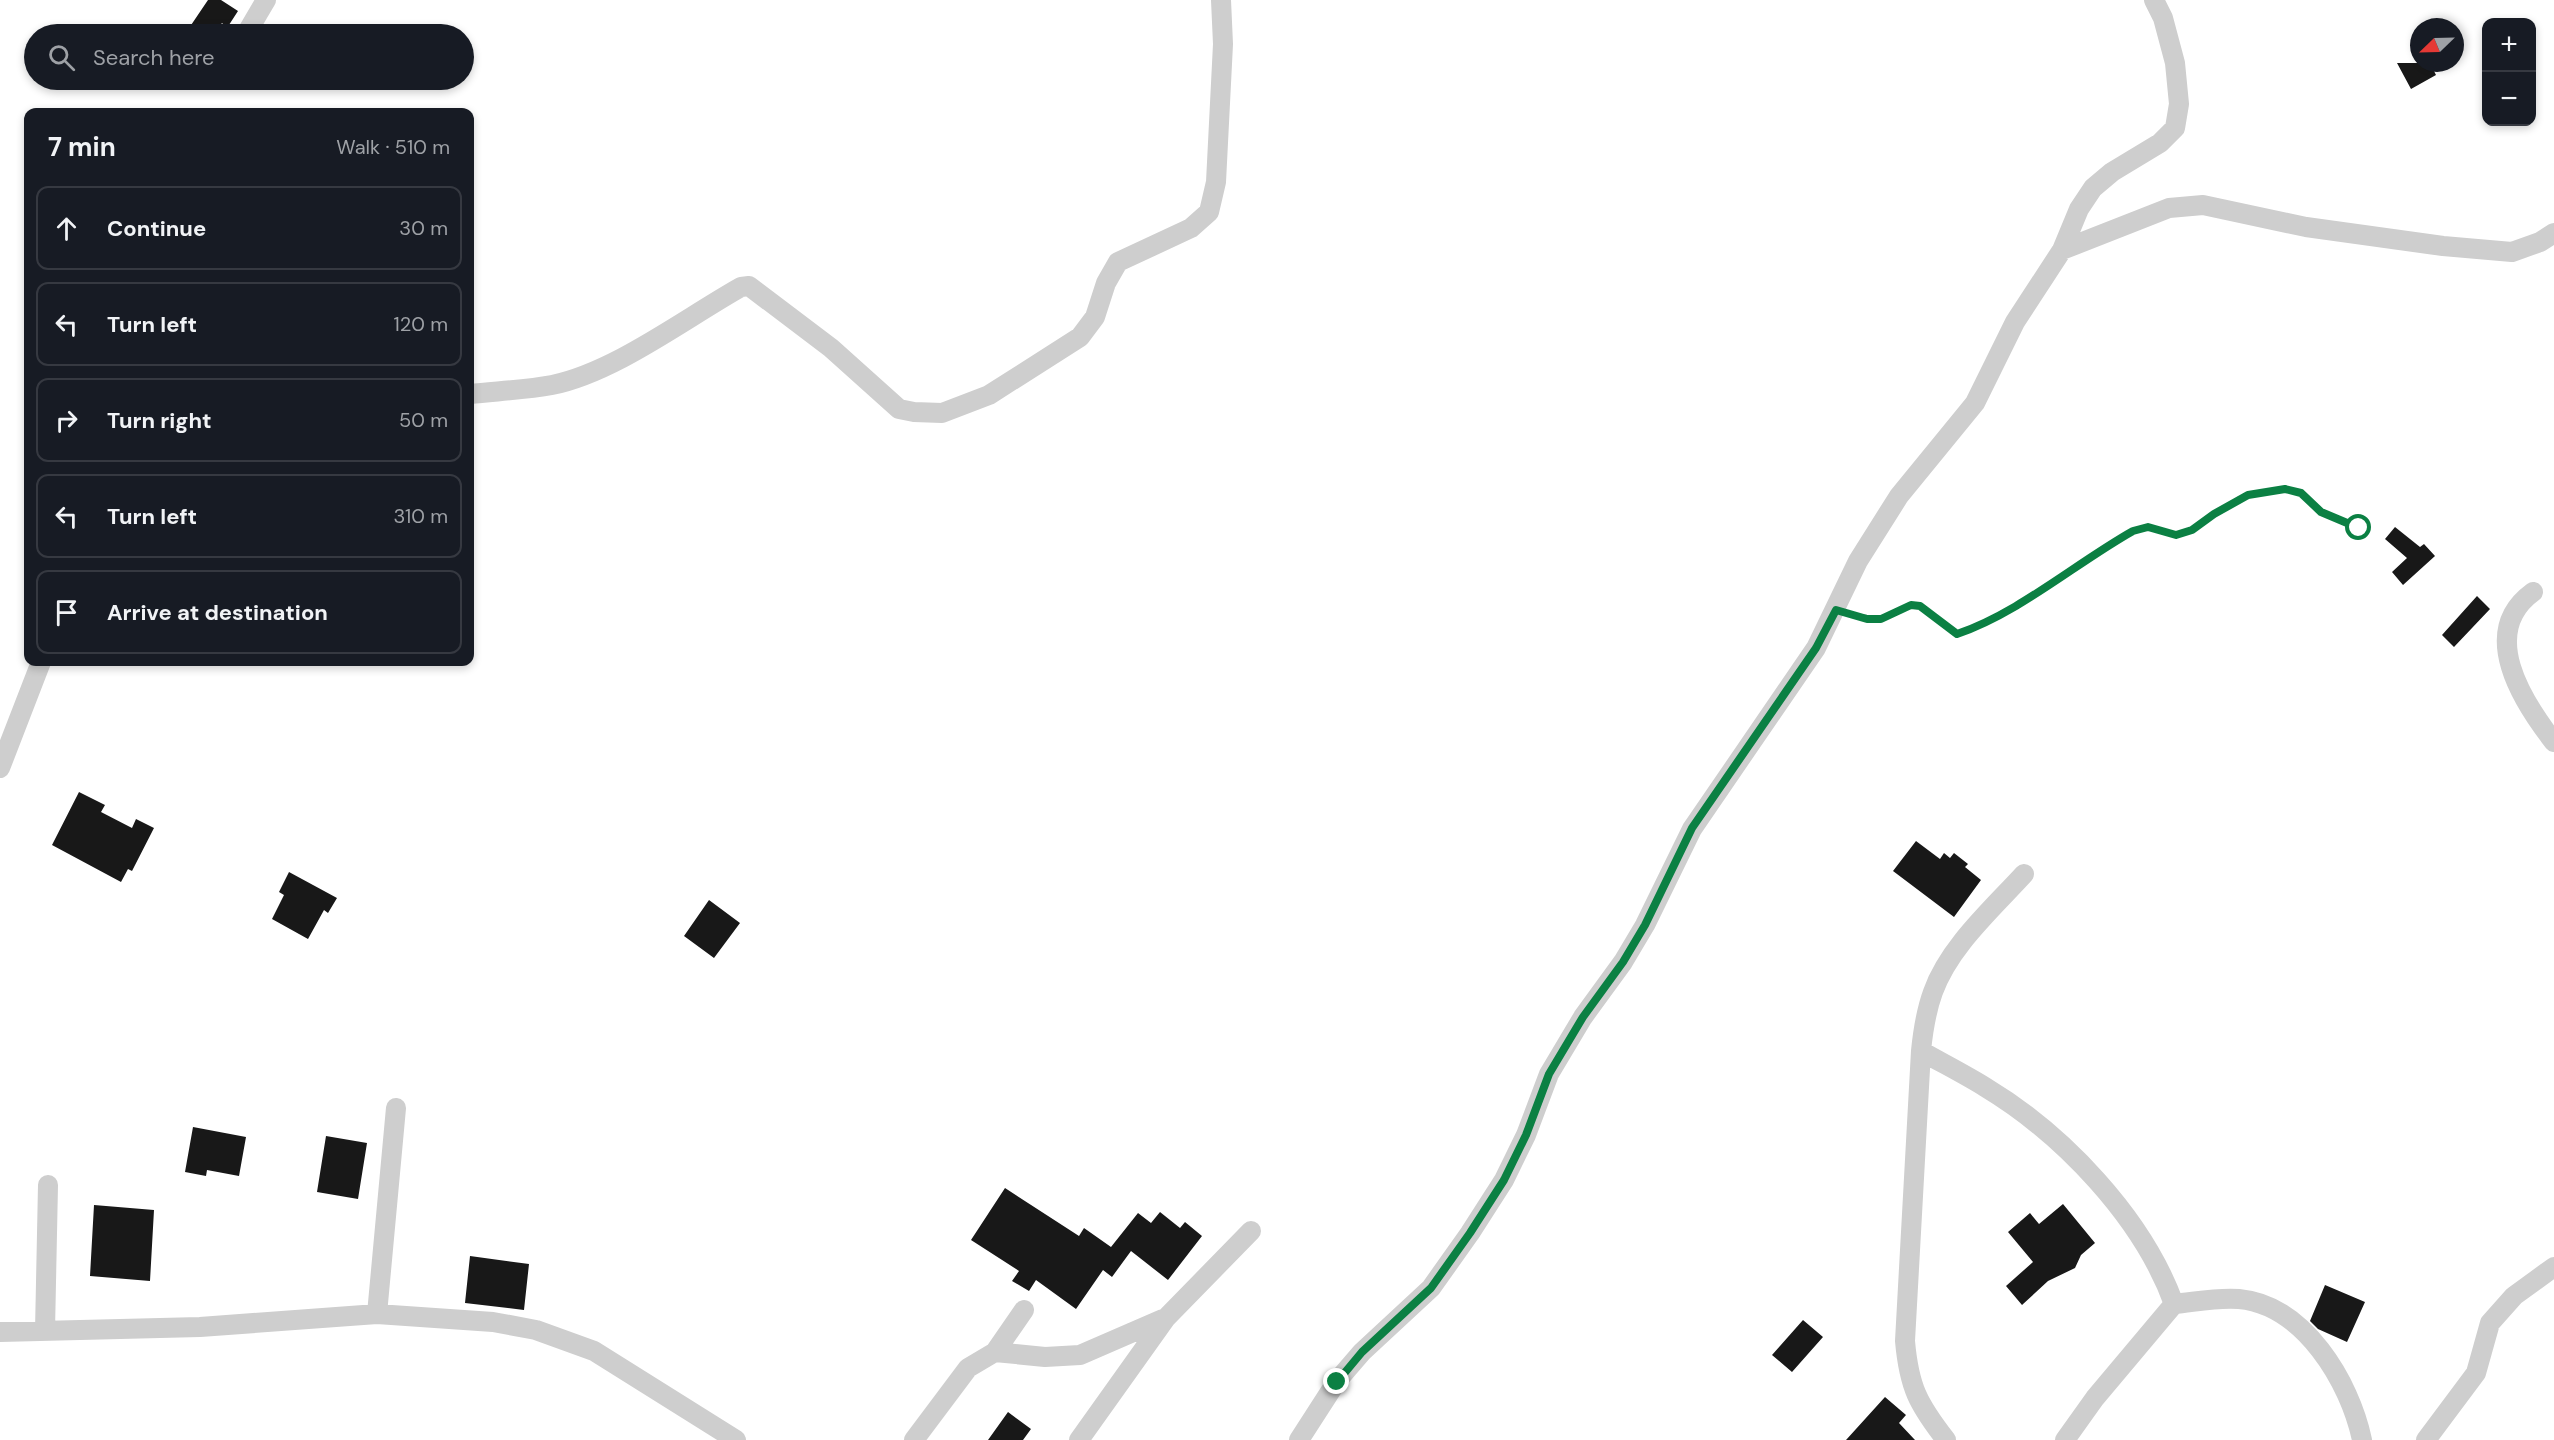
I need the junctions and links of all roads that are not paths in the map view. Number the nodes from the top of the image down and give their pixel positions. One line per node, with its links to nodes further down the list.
1 (266, 0): 4 (street)
2 (1221, 0): 7 (street)
3 (2154, 0): 6 (street)
4 (252, 24)
5 (2554, 232): 6 (street)
6 (2062, 250): 28 (street)
7 (474, 394)
8 (2533, 592): 10 (street)
9 (40, 666): 11 (street)
10 (2554, 742)
11 (0, 768)
12 (2024, 874): 13 (street)
13 (1921, 1051): 18 (street); 29 (street)
14 (396, 1108): 20 (street)
15 (48, 1185): 22 (street)
16 (1251, 1231): 21 (street)
17 (2554, 1267): 32 (street)
18 (2174, 1304): 30 (street); 31 (street)
19 (1024, 1310): 24 (street)
20 (377, 1314): 22 (street); 25 (street)
21 (1166, 1318): 24 (street); 27 (street)
22 (45, 1331): 23 (street)
23 (0, 1332)
24 (995, 1352): 26 (street)
25 (736, 1440)
26 (914, 1440)
27 (1079, 1440)
28 (1299, 1440)
29 (1946, 1440)
30 (2065, 1440)
31 (2362, 1440)
32 (2426, 1440)

